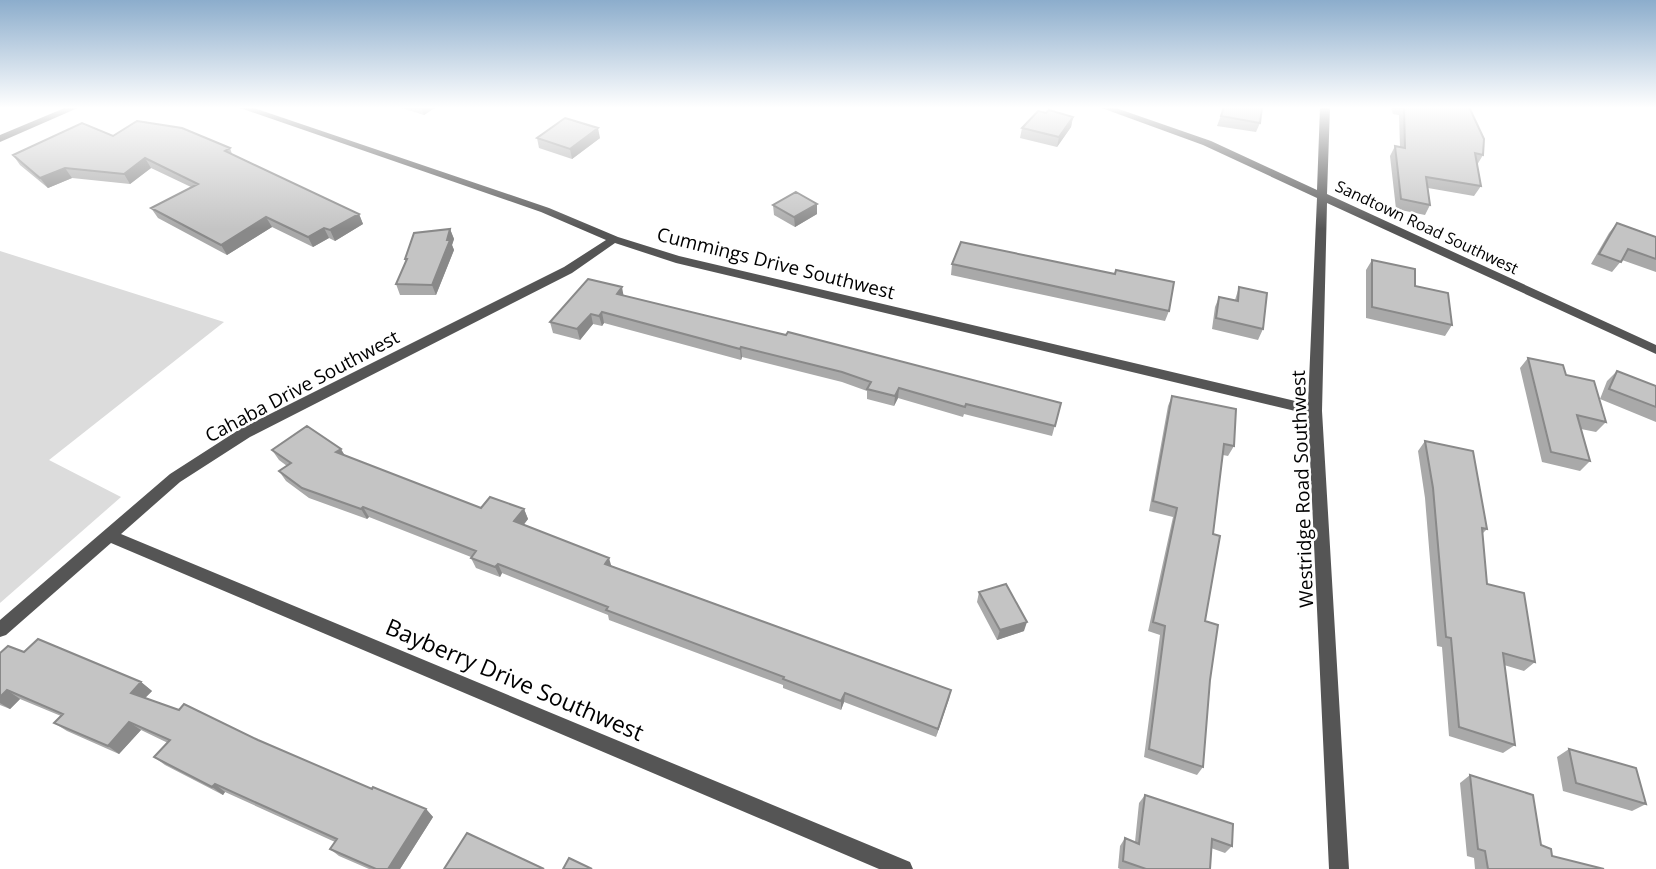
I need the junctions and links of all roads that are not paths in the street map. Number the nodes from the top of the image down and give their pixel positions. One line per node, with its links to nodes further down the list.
1 (361, 148): 5 (street, Cummings Drive Southwest)
2 (1219, 148): 4 (street, Sandtown Road Southwest)
3 (1324, 148): 4 (street, Westridge Road Southwest)
4 (1322, 196): 6 (street, Sandtown Road Southwest); 7 (street, Westridge Road Southwest)
5 (614, 239): 7 (street, Cummings Drive Southwest); 8 (street, Cahaba Drive Southwest)
6 (1656, 350)
7 (1315, 411): 11 (street, Westridge Road Southwest)
8 (108, 535): 9 (street, Cahaba Drive Southwest); 10 (street, Bayberry Drive Southwest)
9 (0, 630)
10 (904, 869)
11 (1339, 869)

